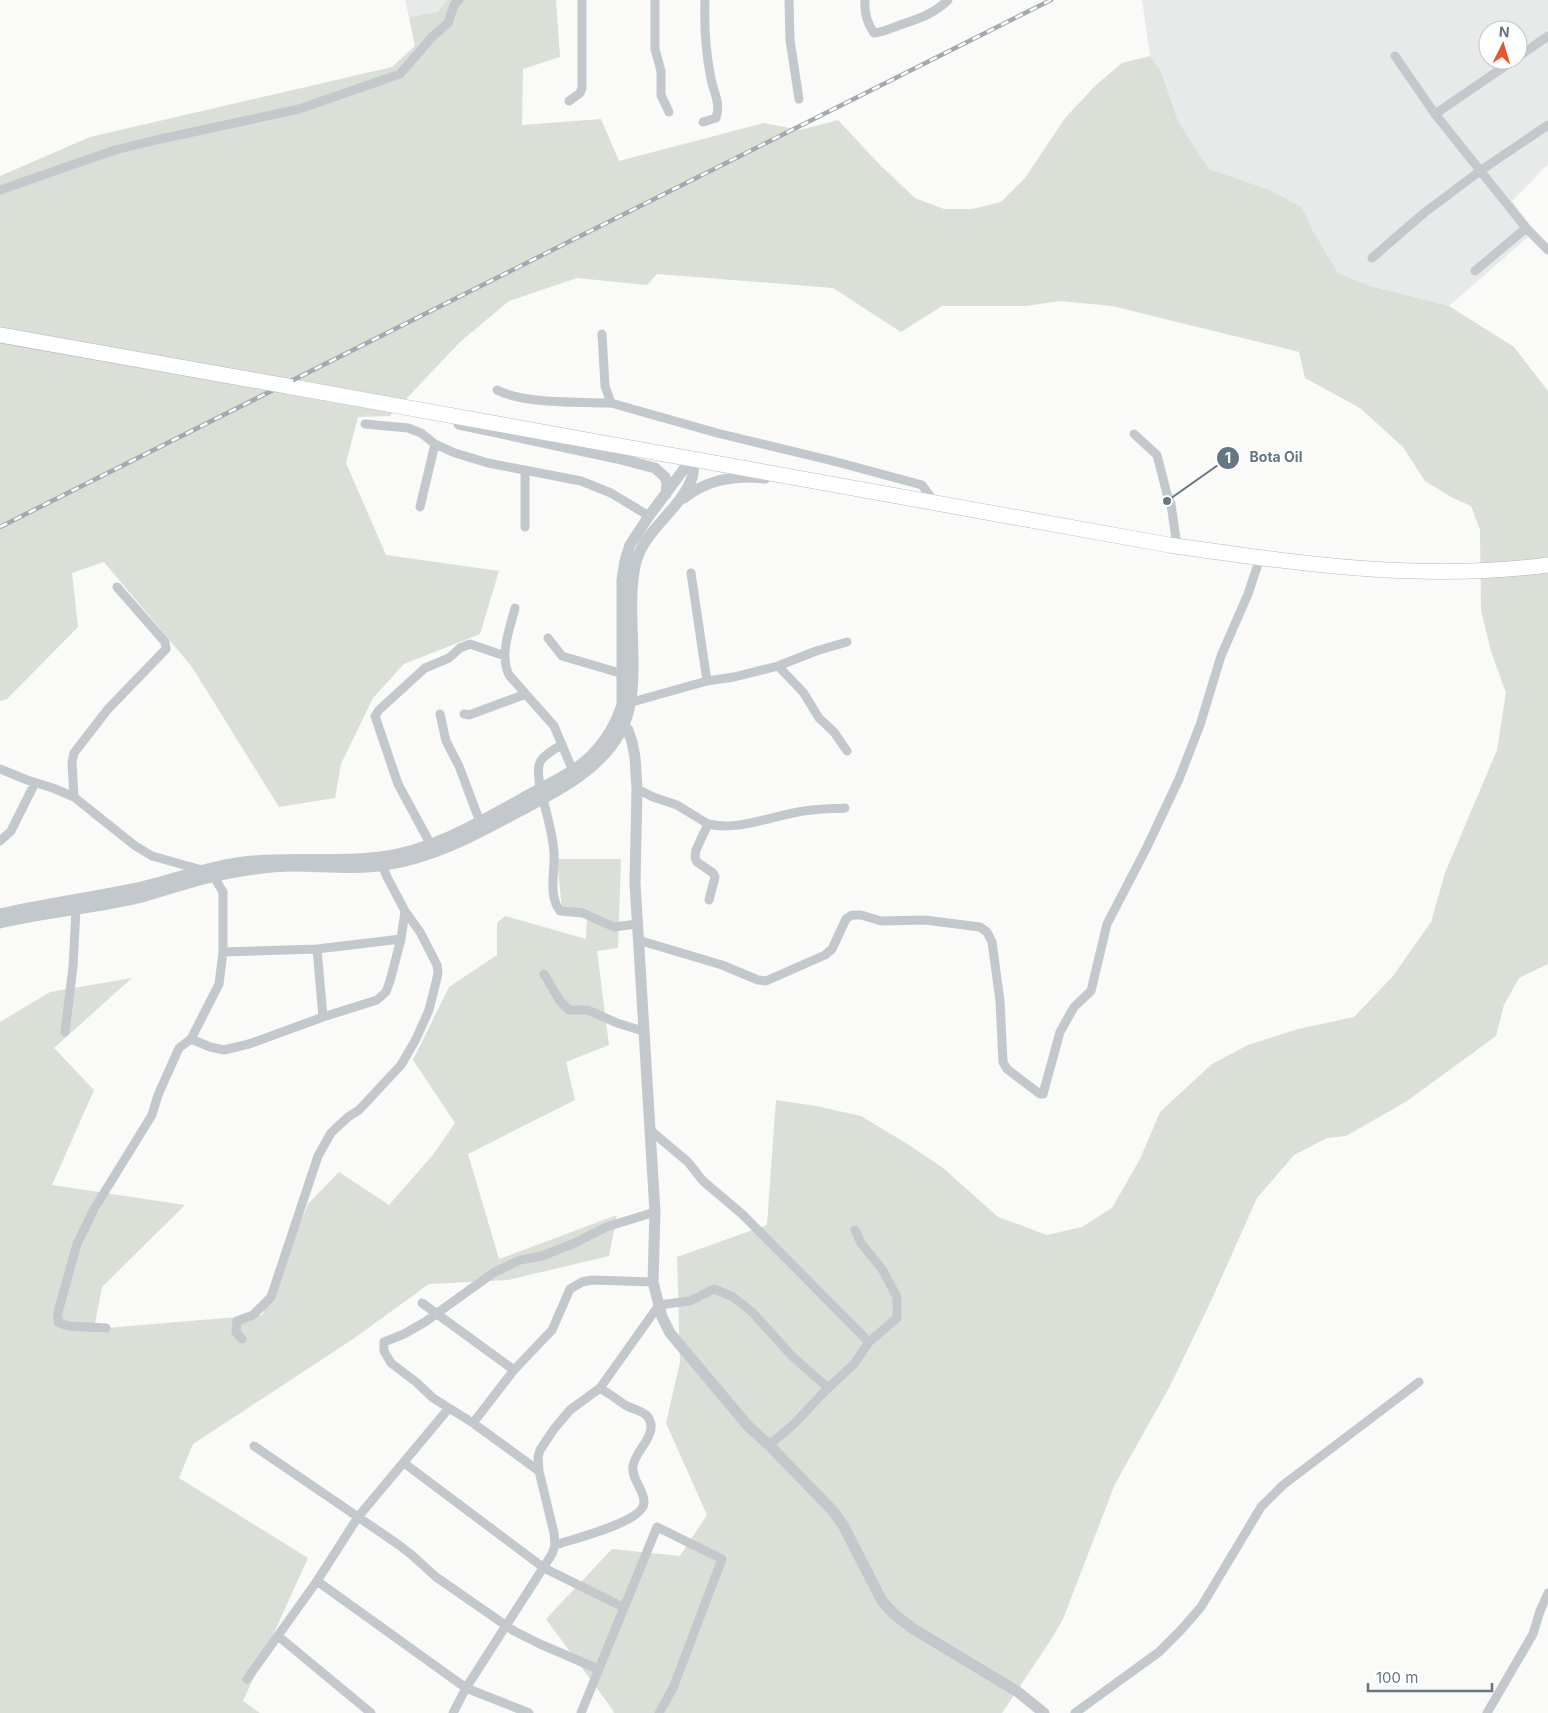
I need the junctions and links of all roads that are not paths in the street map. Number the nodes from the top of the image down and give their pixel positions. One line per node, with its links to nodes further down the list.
1 (459, 0): 19 (street)
2 (582, 0): 13 (street)
3 (655, 0): 14 (street)
4 (705, 0): 16 (street)
5 (789, 0): 12 (street)
6 (865, 0): 7 (street)
7 (948, 0)
8 (1548, 36): 9 (street)
9 (1528, 50)
10 (1395, 56): 15 (street)
11 (1499, 70): 15 (street)
12 (799, 99)
13 (569, 100)
14 (669, 112)
15 (1435, 114): 18 (street)
16 (703, 122)
17 (1548, 125): 18 (street)
18 (1480, 171): 20 (street); 22 (street)
19 (0, 190)
20 (1526, 228): 21 (street); 23 (street)
21 (1548, 250)
22 (1372, 258)
23 (1475, 271)
24 (602, 334): 28 (street)
25 (0, 335): 27 (highway, bridge)
26 (497, 390): 28 (street)
27 (375, 403): 32 (highway); 35 (street)
28 (611, 403): 36 (street)
29 (366, 424): 31 (street)
30 (1134, 434): 41 (street)
31 (436, 444): 33 (street); 38 (street)
32 (694, 459): 34 (highway); 35 (street); 37 (street)
33 (525, 470): 39 (street); 40 (street)
34 (823, 482): 36 (highway); 37 (street)
35 (666, 495): 39 (street)
36 (936, 503): 41 (highway)
37 (676, 504): 54 (street)
38 (420, 507)
39 (649, 516): 51 (street)
40 (525, 527)
41 (1177, 546): 42 (highway)
42 (1260, 558): 43 (highway); 81 (street)
43 (1548, 565)
44 (691, 573): 52 (street)
45 (117, 587): 65 (street)
46 (515, 608): 49 (street)
47 (548, 638): 51 (street)
48 (847, 642): 50 (street)
49 (504, 656): 53 (street); 70 (street)
50 (778, 666): 52 (street); 59 (street)
51 (623, 674): 54 (street)
52 (707, 681): 54 (street)
53 (526, 694): 56 (street); 58 (street)
54 (627, 704): 57 (street)
55 (440, 714): 67 (street)
56 (464, 714)
57 (621, 722): 61 (street); 63 (street); 64 (street)
58 (561, 745): 61 (street); 64 (street)
59 (847, 751)
60 (0, 769): 62 (street)
61 (573, 771): 64 (street)
62 (35, 782): 65 (street); 69 (street)
63 (637, 789): 68 (street); 79 (street)
64 (541, 794): 67 (street); 71 (street); 79 (street)
65 (74, 798): 72 (street)
66 (845, 808): 68 (street)
67 (480, 822): 70 (street)
68 (708, 824): 74 (street)
69 (0, 841)
70 (431, 844): 71 (street)
71 (381, 861): 72 (street); 73 (street); 76 (street)
72 (202, 870): 73 (street); 77 (street)
73 (214, 877): 75 (street); 83 (street)
74 (709, 900)
75 (76, 909): 78 (street); 87 (street)
76 (405, 911): 80 (street); 97 (street)
77 (0, 914)
78 (0, 923)
79 (637, 924): 81 (street)
80 (402, 939): 82 (street); 85 (street)
81 (638, 940): 86 (street)
82 (317, 949): 83 (street); 85 (street)
83 (223, 952): 88 (street)
84 (544, 974): 86 (street)
85 (323, 1017): 88 (street)
86 (643, 1031): 89 (street)
87 (65, 1032)
88 (191, 1039): 96 (street)
89 (650, 1130): 90 (street); 98 (street)
90 (655, 1212): 92 (street); 95 (street)
91 (855, 1230): 98 (street)
92 (653, 1282): 94 (street); 99 (street)
93 (422, 1303): 95 (street)
94 (659, 1305): 101 (street); 102 (street); 105 (street)
95 (437, 1313): 99 (street); 103 (street)
96 (106, 1328)
97 (242, 1340)
98 (869, 1342): 102 (street)
99 (514, 1370): 104 (street)
100 (1419, 1382): 126 (street)
101 (600, 1388): 108 (street); 110 (street)
102 (828, 1388): 105 (street)
103 (449, 1408): 104 (street); 107 (street)
104 (472, 1423): 108 (street)
105 (769, 1445): 125 (street)
106 (254, 1446): 109 (street)
107 (404, 1463): 109 (street); 111 (street)
108 (539, 1471): 110 (street)
109 (358, 1517): 112 (street); 115 (street)
110 (555, 1545): 111 (street)
111 (544, 1568): 114 (street); 115 (street)
112 (316, 1581): 116 (street); 119 (street)
113 (1548, 1593): 127 (street)
114 (623, 1607): 117 (street); 124 (street)
115 (506, 1625): 117 (street); 119 (street)
116 (278, 1636): 118 (street); 120 (street)
117 (598, 1669): 123 (street)
118 (247, 1679)
119 (466, 1688): 121 (street); 122 (street)
120 (371, 1713)
121 (453, 1713)
122 (529, 1713)
123 (581, 1713)
124 (659, 1713)
125 (1044, 1713)
126 (1075, 1713)
127 (1487, 1713)

